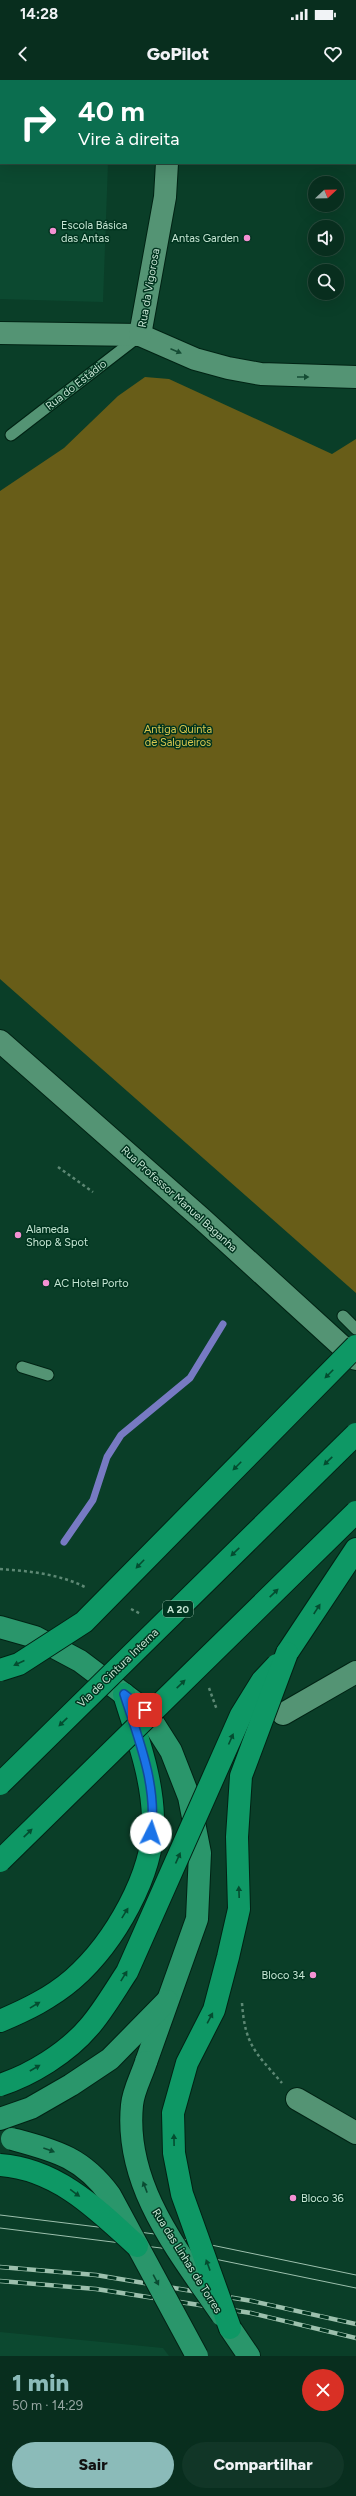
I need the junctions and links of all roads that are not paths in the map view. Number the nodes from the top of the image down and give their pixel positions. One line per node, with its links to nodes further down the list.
1 (167, 164): 3 (street, Rua da Vigorosa)
2 (0, 333): 3 (street)
3 (140, 335): 4 (street, Rua da Vigorosa, one-way to 4); 5 (lane, Rua do Estádio)
4 (356, 377)
5 (11, 435)
6 (0, 1041): 10 (street, Rua Professor Manuel Baganha)
7 (342, 1316): 8 (lane)
8 (356, 1329)
9 (356, 1346): 18 (highway, one-way to 18, bridge)
10 (356, 1359)
11 (22, 1367): 12 (lane)
12 (48, 1375)
13 (356, 1434): 22 (highway, Via de Cintura Interna / A 20, one-way to 22, bridge)
14 (356, 1512): 23 (highway, one-way to 14, bridge)
15 (356, 1549): 17 (highway, one-way to 15)
16 (0, 1626): 20 (main road, Rua das Linhas de Torres)
17 (287, 1653): 26 (highway, one-way to 17, bridge); 33 (highway, one-way to 17, bridge)
18 (0, 1670)
19 (356, 1672): 21 (street)
20 (124, 1694): 24 (main road, Rua das Linhas de Torres); 25 (highway, one-way to 20)
21 (283, 1714)
22 (0, 1784)
23 (0, 1861)
24 (167, 2000): 28 (main road); 33 (main road, Rua das Linhas de Torres, one-way to 24, bridge)
25 (0, 2021)
26 (0, 2085)
27 (297, 2099): 29 (street)
28 (0, 2119)
29 (356, 2133)
30 (6, 2139): 32 (main road, one-way to 32, bridge)
31 (0, 2165): 32 (highway, one-way to 32, bridge)
32 (137, 2246): 34 (main road, one-way to 34, bridge)
33 (230, 2328): 35 (main road, Rua das Linhas de Torres)
34 (197, 2356)
35 (249, 2356)

